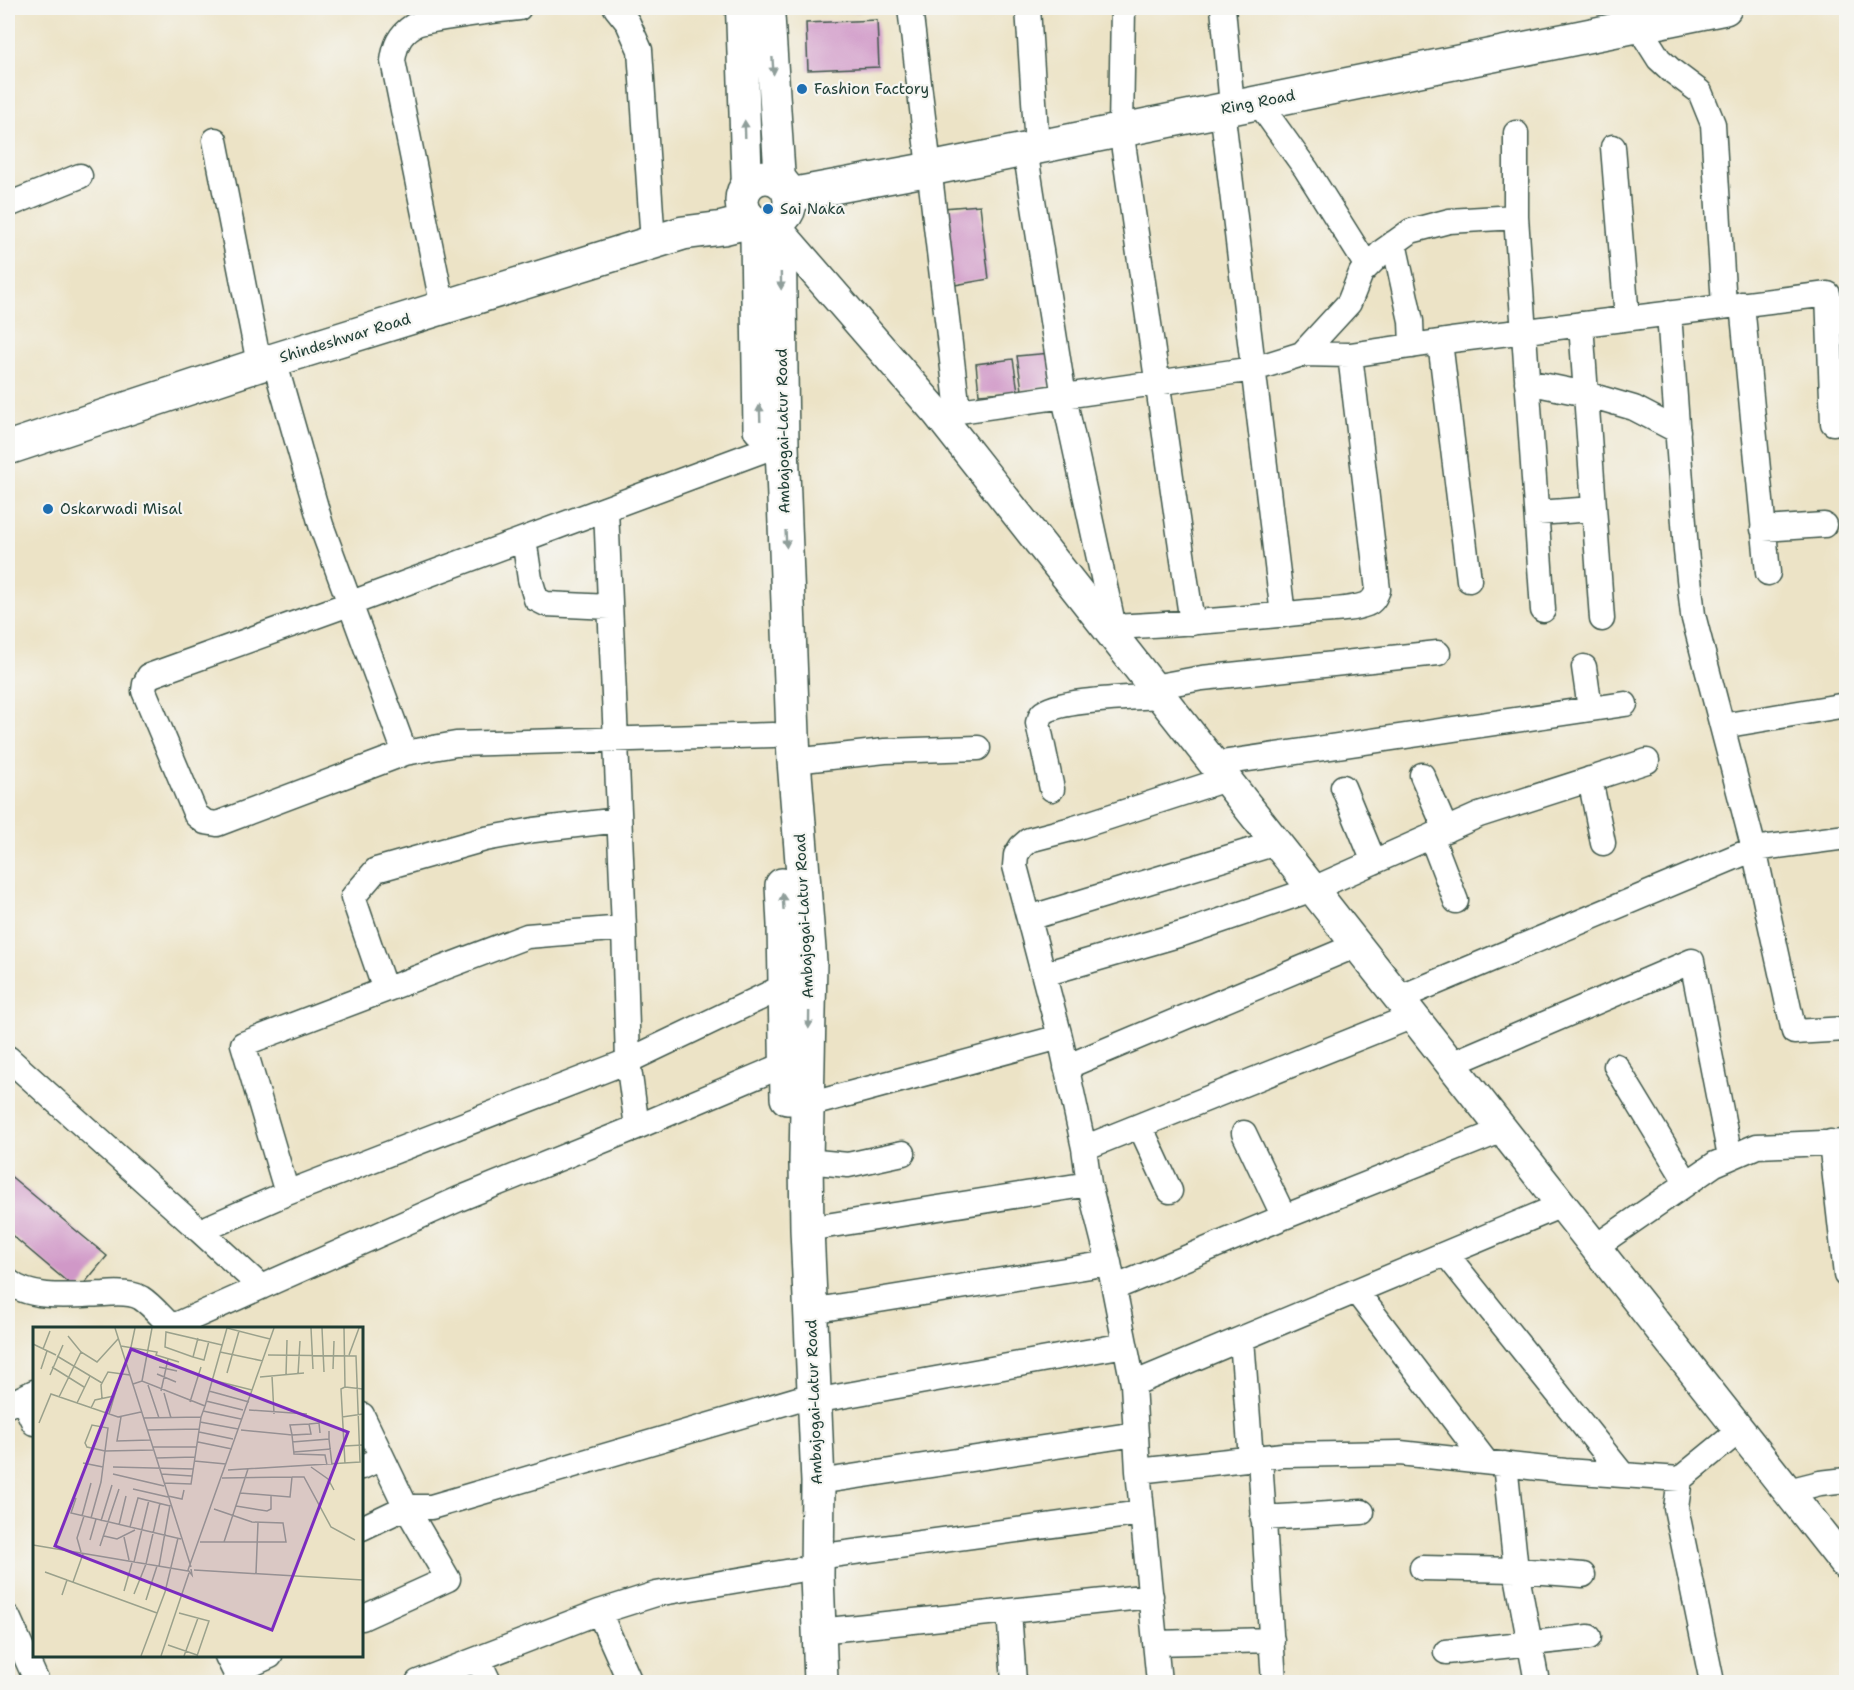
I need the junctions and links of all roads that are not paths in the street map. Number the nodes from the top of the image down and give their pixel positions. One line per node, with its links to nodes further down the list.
1 (519, 8): 26 (street)
2 (616, 8): 22 (street)
3 (741, 8): 20 (main road, Ambajogai-Latur Road, one-way to 3)
4 (769, 8): 20 (main road, Ambajogai-Latur Road, one-way to 20)
5 (910, 8): 17 (street)
6 (1028, 8): 16 (street)
7 (1123, 8): 12 (street)
8 (1223, 8): 11 (street)
9 (1725, 8): 10 (highway, Ring Road)
10 (1628, 21): 11 (highway, Ring Road); 25 (street)
11 (1237, 106): 12 (highway, Ring Road); 24 (street); 36 (street)
12 (1121, 129): 16 (highway, Ring Road); 38 (street)
13 (1516, 133): 21 (street)
14 (215, 140): 35 (street)
15 (1613, 147): 28 (street)
16 (1031, 148): 17 (highway, Ring Road); 40 (street)
17 (930, 170): 20 (highway, Ring Road); 41 (street)
18 (80, 176): 19 (street)
19 (8, 205)
20 (766, 207): 22 (highway, Shindeshwar Road); 41 (main road); 45 (highway, Ambajogai-Latur Road)
21 (1516, 217): 23 (street); 30 (street)
22 (652, 243): 26 (highway, Shindeshwar Road)
23 (1394, 243): 24 (street); 32 (street)
24 (1367, 266): 33 (street)
25 (1733, 305): 27 (street); 42 (street); 50 (street)
26 (443, 308): 35 (highway, Shindeshwar Road)
27 (1669, 313): 28 (street); 43 (street)
28 (1627, 318): 29 (street)
29 (1581, 324): 30 (street); 39 (street)
30 (1523, 331): 31 (street); 37 (street)
31 (1440, 342): 32 (street); 53 (street)
32 (1412, 346): 34 (street)
33 (1302, 354): 34 (street); 36 (street)
34 (1350, 355): 57 (street)
35 (266, 362): 44 (highway, Shindeshwar Road); 54 (street)
36 (1254, 369): 38 (street); 57 (street)
37 (1527, 382): 39 (street); 48 (street)
38 (1156, 384): 40 (street); 59 (street)
39 (1586, 394): 43 (street); 47 (street)
40 (1064, 397): 41 (street); 60 (street)
41 (948, 413): 60 (main road)
42 (1833, 423)
43 (1677, 431): 67 (street)
44 (8, 448)
45 (772, 448): 46 (street); 68 (highway); 72 (highway, Ambajogai-Latur Road, one-way to 72)
46 (606, 509): 51 (street); 55 (street)
47 (1594, 509): 48 (street); 58 (street)
48 (1537, 513): 56 (street)
49 (1824, 525): 50 (street)
50 (1763, 529): 52 (street)
51 (524, 539): 54 (street); 55 (street)
52 (1768, 573)
53 (1469, 580)
54 (349, 604): 71 (street); 71 (street)
55 (610, 607): 69 (street)
56 (1544, 610)
57 (1283, 615): 59 (street)
58 (1602, 619)
59 (1192, 623): 60 (street)
60 (1115, 633): 63 (main road)
61 (1438, 654): 63 (street)
62 (1584, 667): 66 (street)
63 (1157, 692): 74 (main road); 78 (street)
64 (1625, 704): 66 (street)
65 (1846, 705): 67 (street)
66 (1590, 710): 74 (street)
67 (1722, 726): 84 (street)
68 (773, 735): 69 (street); 92 (highway, one-way to 68)
69 (616, 741): 71 (street); 79 (street)
70 (978, 748): 72 (street)
71 (405, 753)
72 (794, 761): 92 (highway, Ambajogai-Latur Road)
73 (1647, 761): 76 (street)
74 (1220, 772): 82 (main road); 88 (street)
75 (1422, 775): 80 (street)
76 (1590, 779): 80 (street); 83 (street)
77 (1343, 787): 85 (street)
78 (1052, 789)
79 (620, 820): 89 (street); 93 (street)
80 (1438, 833): 85 (street); 87 (street)
81 (1846, 837): 84 (street)
82 (1276, 843): 86 (main road); 88 (street)
83 (1603, 843)
84 (1754, 849): 94 (street); 95 (street)
85 (1374, 862): 86 (street)
86 (1312, 889): 90 (main road); 91 (street)
87 (1456, 901)
88 (1029, 918): 91 (street)
89 (624, 928): 93 (street); 98 (street)
90 (1357, 945): 94 (main road); 102 (street)
91 (1044, 974): 96 (street)
92 (797, 986): 98 (street); 99 (highway); 103 (highway, Ambajogai-Latur Road, one-way to 103)
93 (385, 990): 116 (street)
94 (1406, 1007): 100 (main road); 104 (street)
95 (1846, 1029)
96 (1060, 1037): 102 (street); 103 (street)
97 (8, 1058): 120 (street)
98 (628, 1061): 105 (street); 116 (street)
99 (786, 1064): 105 (street); 136 (highway)
100 (1451, 1064): 106 (main road); 111 (street)
101 (1616, 1066): 113 (street)
102 (1066, 1068): 109 (street)
103 (808, 1105): 112 (highway, Ambajogai-Latur Road)
104 (1140, 1126): 109 (street); 115 (street)
105 (637, 1127): 126 (street)
106 (1503, 1130): 117 (main road); 118 (street)
107 (1244, 1132): 118 (street)
108 (1839, 1142): 111 (street); 124 (street)
109 (1084, 1148): 114 (street)
110 (903, 1153): 112 (street)
111 (1730, 1157): 113 (street)
112 (806, 1161): 119 (highway, Ambajogai-Latur Road)
113 (1687, 1183): 121 (street)
114 (1089, 1184): 119 (street); 123 (street)
115 (1170, 1191)
116 (287, 1193): 120 (street)
117 (1563, 1205): 121 (main road); 122 (street)
118 (1284, 1217): 127 (street)
119 (807, 1229): 129 (highway, Ambajogai-Latur Road)
120 (200, 1231): 126 (street)
121 (1595, 1247): 139 (main road)
122 (1446, 1254): 128 (street); 145 (street)
123 (1109, 1263): 127 (street); 129 (street)
124 (1846, 1275)
125 (8, 1281): 130 (street)
126 (261, 1287): 131 (street)
127 (1114, 1288): 133 (street)
128 (1356, 1291): 132 (street); 143 (street)
129 (810, 1311): 136 (highway, Ambajogai-Latur Road)
130 (170, 1327)
131 (173, 1327)
132 (1242, 1339): 134 (street); 141 (street)
133 (1125, 1345): 134 (street); 136 (street)
134 (1133, 1384): 140 (street)
135 (21, 1398): 138 (street)
136 (806, 1400): 148 (highway, Ambajogai-Latur Road); 150 (street); 155 (highway)
137 (363, 1420): 142 (street)
138 (33, 1421)
139 (1740, 1430): 146 (street); 149 (main road)
140 (1136, 1434): 144 (street); 148 (street)
141 (1256, 1458): 143 (street); 144 (street); 153 (street)
142 (372, 1462): 150 (street)
143 (1495, 1463): 145 (street); 158 (street)
144 (1138, 1471): 152 (street)
145 (1623, 1475): 146 (street)
146 (1680, 1479): 184 (street)
147 (1846, 1480): 149 (street)
148 (818, 1482): 155 (highway, Ambajogai-Latur Road)
149 (1788, 1491): 156 (main road)
150 (406, 1507): 154 (street); 164 (street)
151 (1362, 1512): 153 (street)
152 (1142, 1513): 155 (street); 160 (street)
153 (1263, 1518): 167 (street)
154 (363, 1528)
155 (808, 1564): 162 (street); 165 (highway, Ambajogai-Latur Road); 178 (highway)
156 (1846, 1565)
157 (1422, 1568): 158 (street)
158 (1516, 1570): 159 (street); 169 (street)
159 (1583, 1575)
160 (1150, 1596): 161 (street); 168 (street)
161 (1008, 1611): 165 (street); 180 (street)
162 (599, 1612): 173 (street); 177 (street)
163 (8, 1617): 174 (street)
164 (363, 1618)
165 (819, 1631): 179 (highway, Ambajogai-Latur Road)
166 (1589, 1637): 169 (street)
167 (1272, 1640): 168 (street); 182 (street)
168 (1155, 1643): 181 (street)
169 (1530, 1643): 170 (street); 183 (street)
170 (1446, 1652)
171 (228, 1657): 172 (street)
172 (268, 1657)
173 (478, 1659): 175 (street); 176 (street)
174 (37, 1683)
175 (418, 1683)
176 (489, 1683)
177 (630, 1683)
178 (802, 1683)
179 (821, 1683)
180 (1014, 1683)
181 (1159, 1683)
182 (1274, 1683)
183 (1537, 1683)
184 (1712, 1683)

